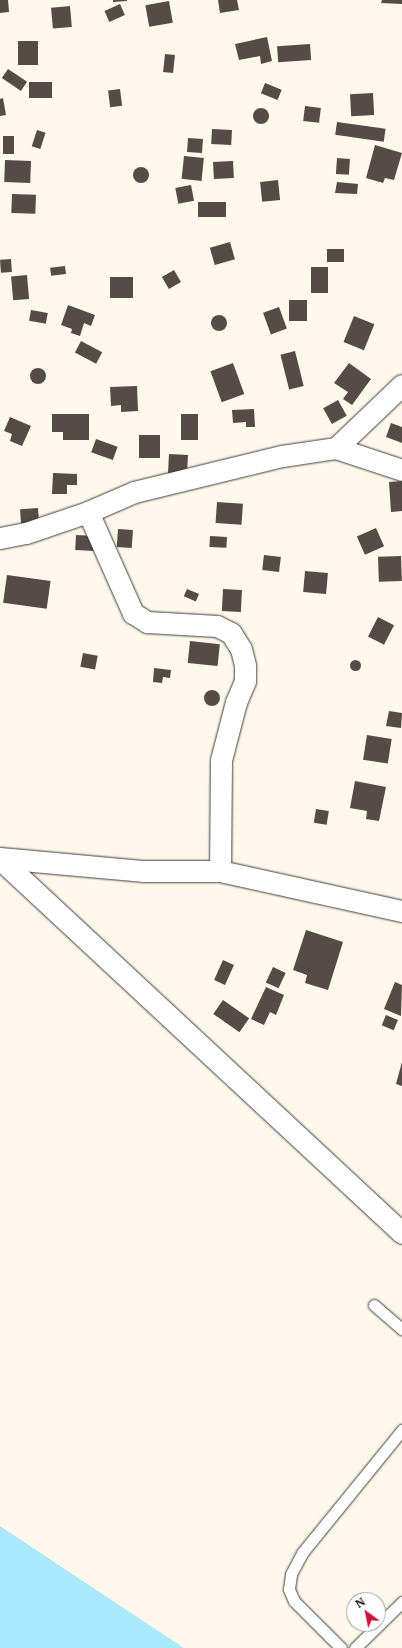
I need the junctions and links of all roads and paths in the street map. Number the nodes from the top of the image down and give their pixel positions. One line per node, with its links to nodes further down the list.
1 (402, 385): 2 (street)
2 (336, 448): 3 (street); 4 (street)
3 (402, 470)
4 (88, 512): 5 (street); 7 (street)
5 (0, 538)
6 (0, 858): 7 (street); 9 (street)
7 (220, 871): 8 (street)
8 (402, 911)
9 (402, 1233)
10 (374, 1305): 11 (lane)
11 (402, 1329)
12 (402, 1430): 14 (lane)
13 (402, 1602): 15 (lane)
14 (341, 1648)
15 (355, 1648)

